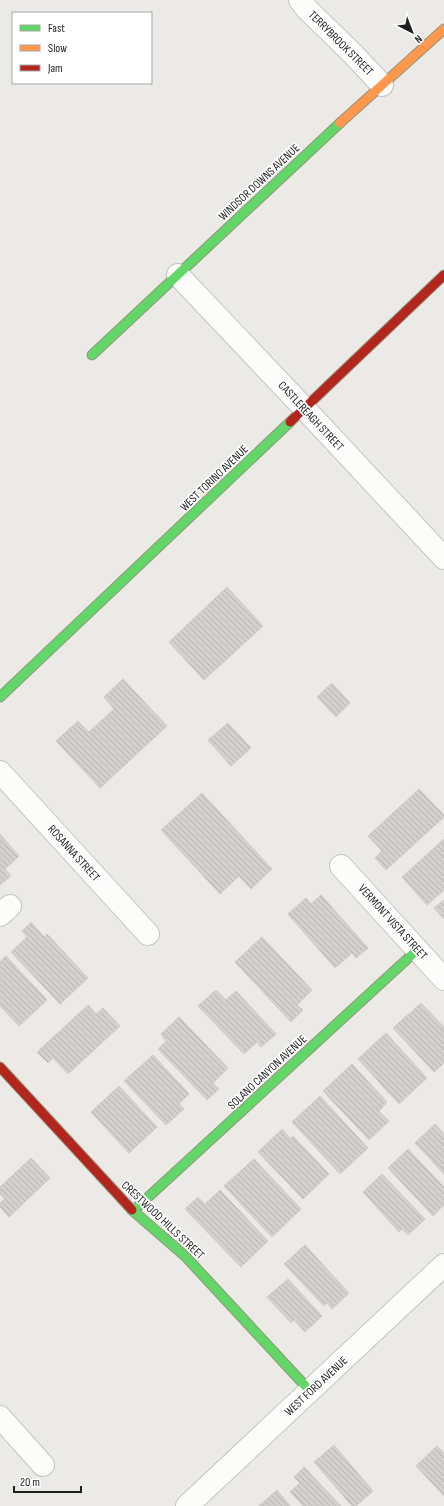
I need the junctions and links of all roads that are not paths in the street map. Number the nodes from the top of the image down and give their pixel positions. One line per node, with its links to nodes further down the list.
1 (300, 0): 3 (street, TERRYBROOK STREET)
2 (444, 30): 3 (street, WINDSOR DOWNS AVENUE)
3 (382, 85): 4 (street, WINDSOR DOWNS AVENUE)
4 (178, 275): 6 (street, WINDSOR DOWNS AVENUE); 7 (street, CASTLEREAGH STREET)
5 (444, 276): 7 (street, WEST TORINO AVENUE)
6 (92, 355)
7 (304, 408): 8 (street, CASTLEREAGH STREET); 9 (street, WEST TORINO AVENUE)
8 (444, 558)
9 (0, 698)
10 (0, 772): 12 (street, ROSANNA STREET)
11 (341, 866): 13 (street, VERMONT VISTA STREET)
12 (148, 934)
13 (417, 950): 14 (street, VERMONT VISTA STREET); 16 (street, SOLANO CANYON AVENUE)
14 (444, 979)
15 (0, 1067): 16 (street, CRESTWOOD HILLS STREET)
16 (132, 1211): 18 (street, CRESTWOOD HILLS STREET)
17 (444, 1265): 18 (street, WEST FORD AVENUE)
18 (310, 1391): 21 (street, WEST FORD AVENUE)
19 (0, 1417): 20 (street)
20 (43, 1464)
21 (187, 1506)

